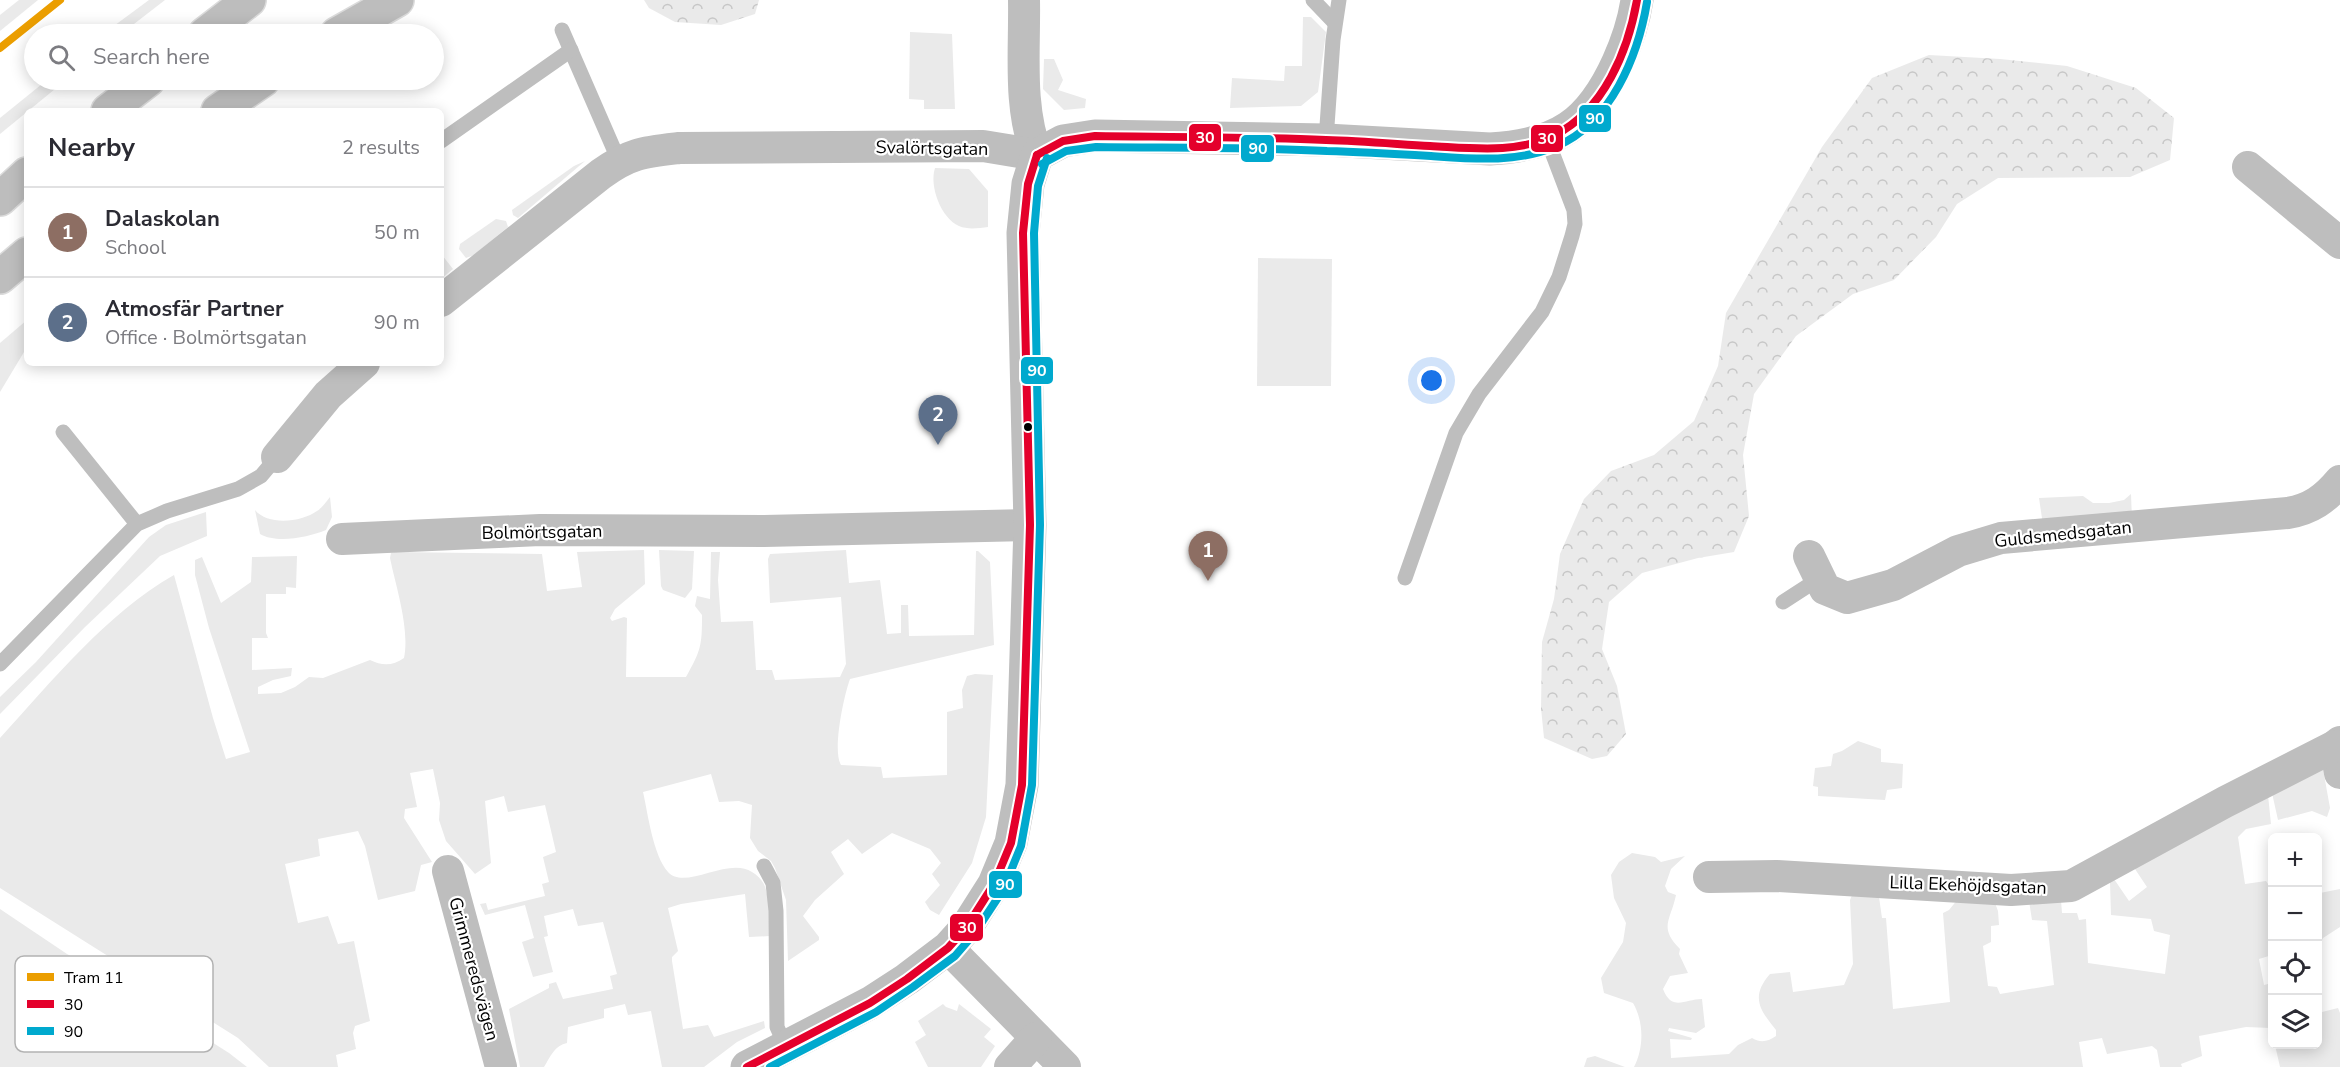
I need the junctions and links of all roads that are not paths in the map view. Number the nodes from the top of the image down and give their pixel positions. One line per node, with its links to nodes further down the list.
1 (249, 0): 8 (highway)
2 (397, 0): 9 (highway)
3 (1024, 0): 19 (street)
4 (1313, 0): 7 (lane)
5 (1339, 0): 7 (lane)
6 (1638, 0): 18 (street)
7 (1335, 23): 17 (lane)
8 (218, 24)
9 (355, 24)
10 (562, 30): 11 (lane)
11 (571, 50): 16 (lane); 20 (lane)
12 (135, 90): 14 (highway)
13 (248, 90): 15 (highway)
14 (112, 108)
15 (222, 108)
16 (444, 139)
17 (1326, 140): 18 (street); 19 (street)
18 (1547, 140): 38 (lane)
19 (1037, 156): 20 (street, Svalörtsgatan); 35 (street)
20 (619, 161): 29 (street, Svalörtsgatan)
21 (2248, 167): 26 (street)
22 (24, 176): 24 (highway)
23 (24, 177): 25 (highway)
24 (0, 192)
25 (0, 199)
26 (2340, 243)
27 (24, 257): 28 (highway)
28 (0, 277)
29 (444, 299)
30 (361, 366): 32 (street)
31 (63, 432): 34 (lane)
32 (277, 457): 34 (lane)
33 (2340, 481): 37 (street, Guldsmedsgatan)
34 (137, 524): 40 (lane)
35 (1030, 525): 36 (street, Bolmörtsgatan); 45 (street)
36 (342, 539)
37 (1814, 567): 39 (lane)
38 (1405, 578)
39 (1783, 602)
40 (0, 664)
41 (2338, 753): 44 (street, Lilla Ekehöjdsgatan)
42 (764, 866): 47 (lane)
43 (448, 871): 48 (street, Grimmeredsvägen)
44 (1709, 877)
45 (948, 948): 46 (street); 47 (street)
46 (1036, 1038): 50 (street); 51 (street)
47 (786, 1047): 49 (street)
48 (501, 1067)
49 (747, 1067)
50 (1010, 1067)
51 (1065, 1067)

